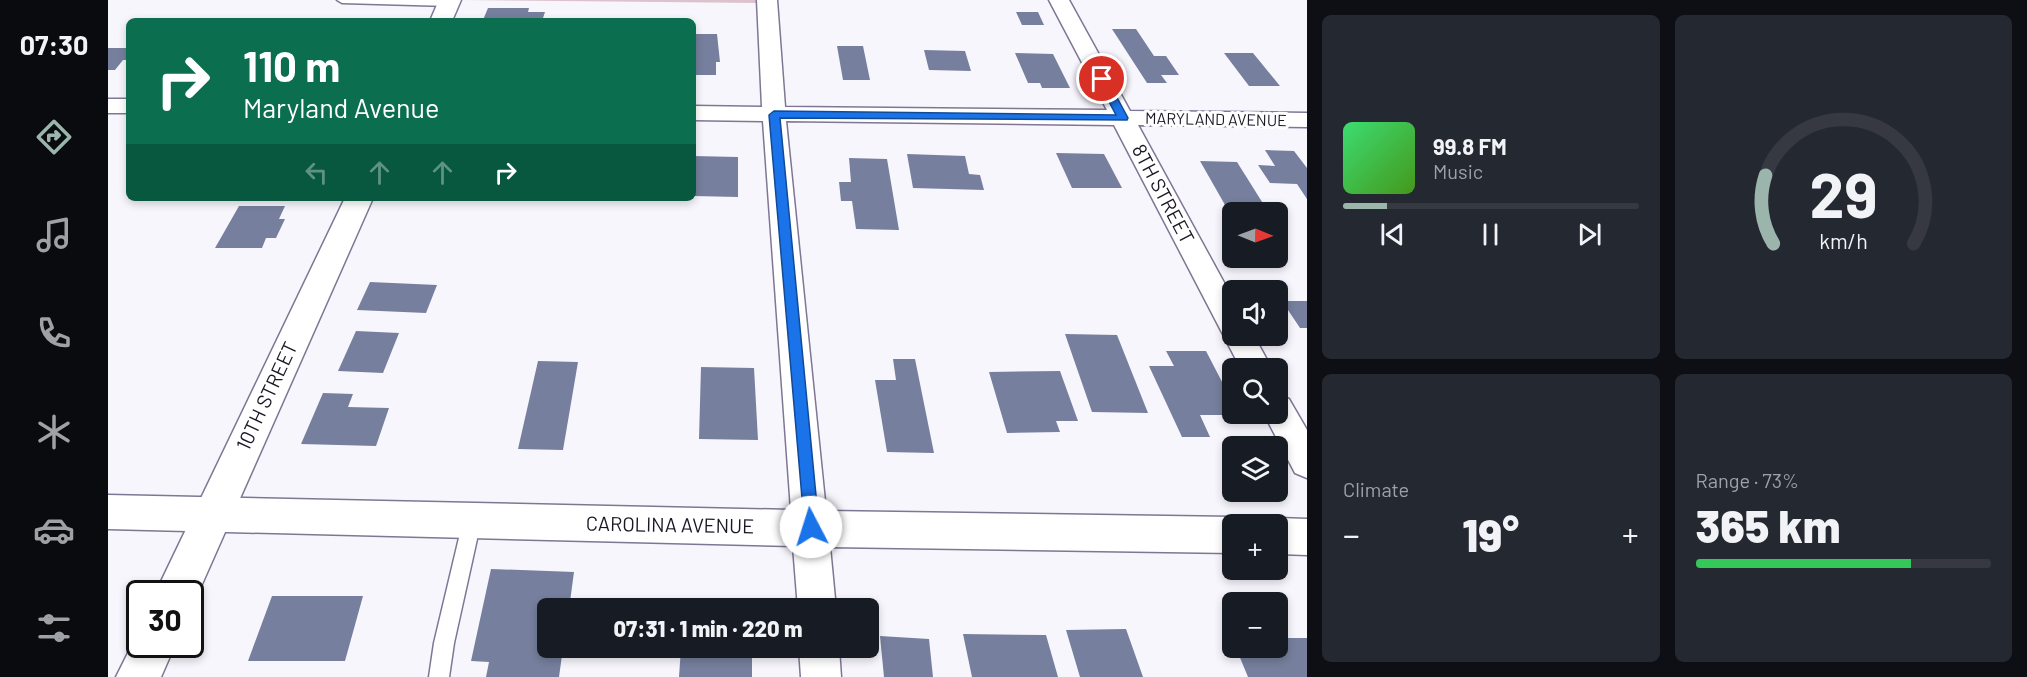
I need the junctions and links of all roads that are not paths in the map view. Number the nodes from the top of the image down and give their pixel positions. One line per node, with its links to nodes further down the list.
1 (342, 0): 4 (lane)
2 (767, 0): 8 (street)
3 (1059, 0): 9 (street, 8TH STREET)
4 (447, 8)
5 (108, 106): 6 (street)
6 (126, 106)
7 (696, 113): 8 (street, MARYLAND AVENUE)
8 (774, 115): 9 (street, MARYLAND AVENUE); 18 (street)
9 (1123, 118): 10 (street, MARYLAND AVENUE); 12 (street, 8TH STREET)
10 (1307, 120)
11 (358, 201): 16 (street, 10TH STREET)
12 (1222, 305)
13 (1286, 424): 14 (street)
14 (1307, 462)
15 (108, 512): 16 (street, CAROLINA AVENUE)
16 (213, 514): 17 (street, CAROLINA AVENUE); 22 (street, 10TH STREET)
17 (472, 521): 18 (street, CAROLINA AVENUE); 27 (lane)
18 (811, 527): 19 (street, CAROLINA AVENUE); 23 (street)
19 (1222, 536)
20 (1288, 536): 21 (street)
21 (1307, 537)
22 (182, 580)
23 (816, 598)
24 (147, 658): 26 (street)
25 (820, 658): 28 (street)
26 (138, 677)
27 (439, 677)
28 (821, 677)

